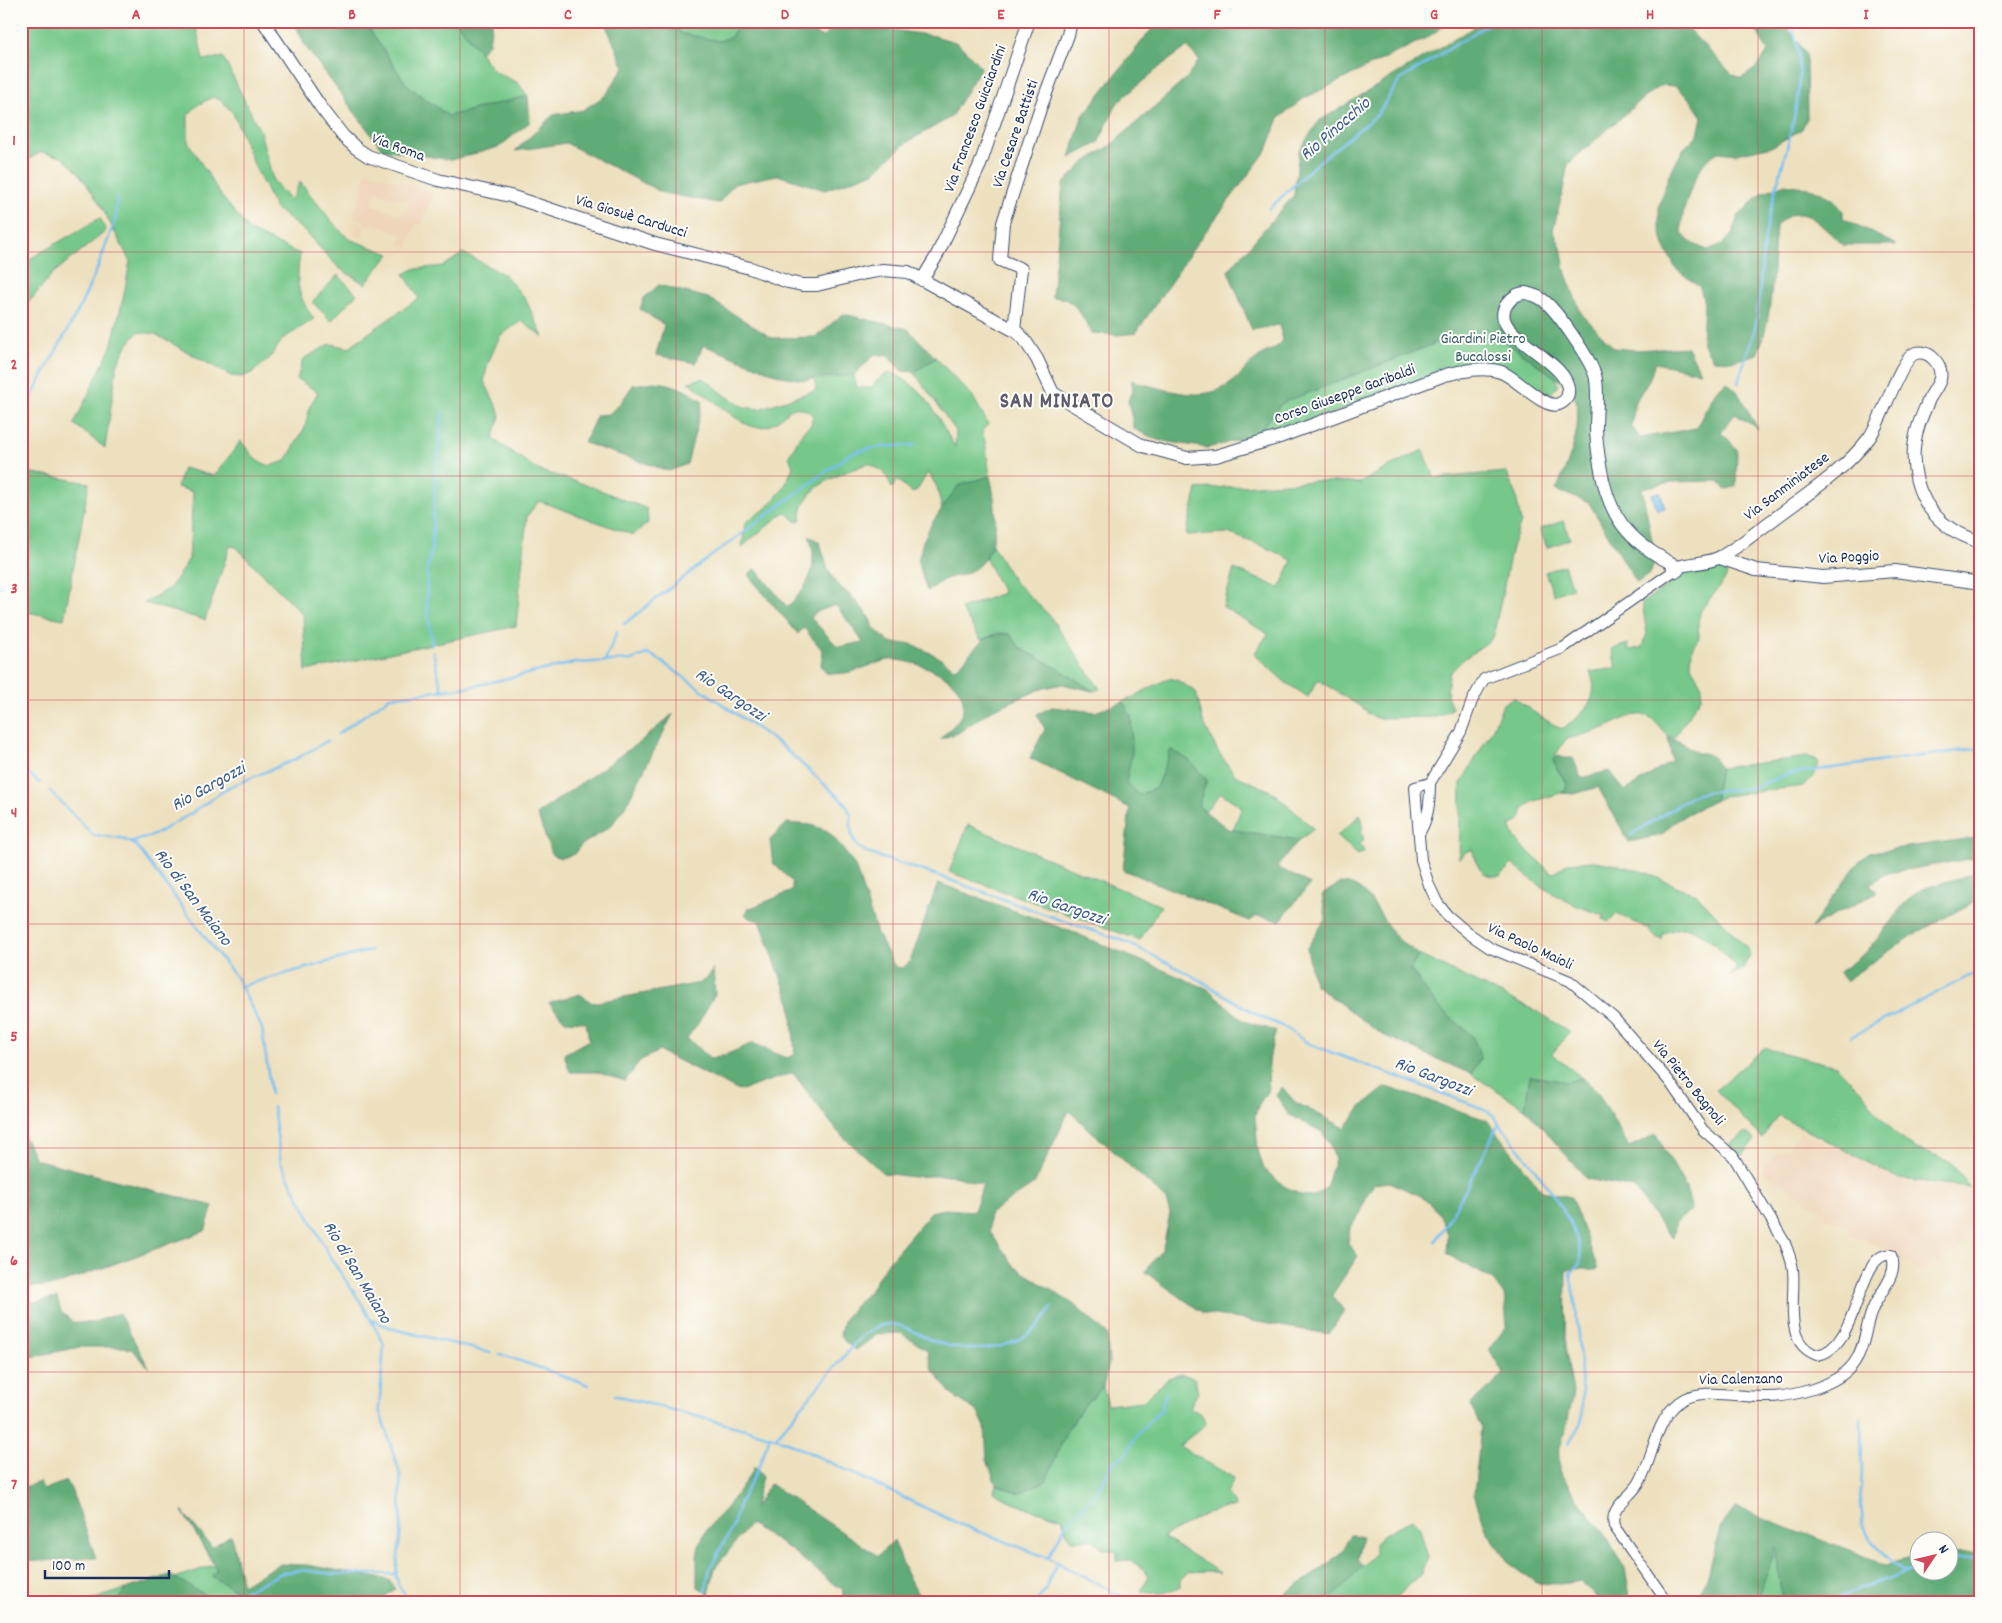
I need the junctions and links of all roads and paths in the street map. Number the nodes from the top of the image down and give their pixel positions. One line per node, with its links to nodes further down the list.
1 (263, 21): 4 (main road, Via Roma)
2 (1029, 21): 5 (main road, Via Francesco Guicciardini)
3 (1071, 21): 6 (main road, Via Cesare Battisti)
4 (525, 201): 5 (main road, Via Giosuè Carducci)
5 (922, 280): 6 (main road, Via Giosuè Carducci)
6 (1014, 330): 9 (main road, Corso Giuseppe Garibaldi)
7 (1981, 543): 8 (main road, Via Sanminiatese)
8 (1720, 558): 9 (main road, Via Sanminiatese); 10 (main road, Via Poggio)
9 (1676, 567): 11 (street)
10 (1981, 583)
11 (1430, 783): 12 (street); 12 (street, Via Paolo Maioli)
12 (1420, 832): 13 (street, Via Paolo Maioli)
13 (1622, 1027): 14 (street, Via Pietro Bagnoli)
14 (1891, 1255): 15 (street, Via Calenzano)
15 (1667, 1602)

